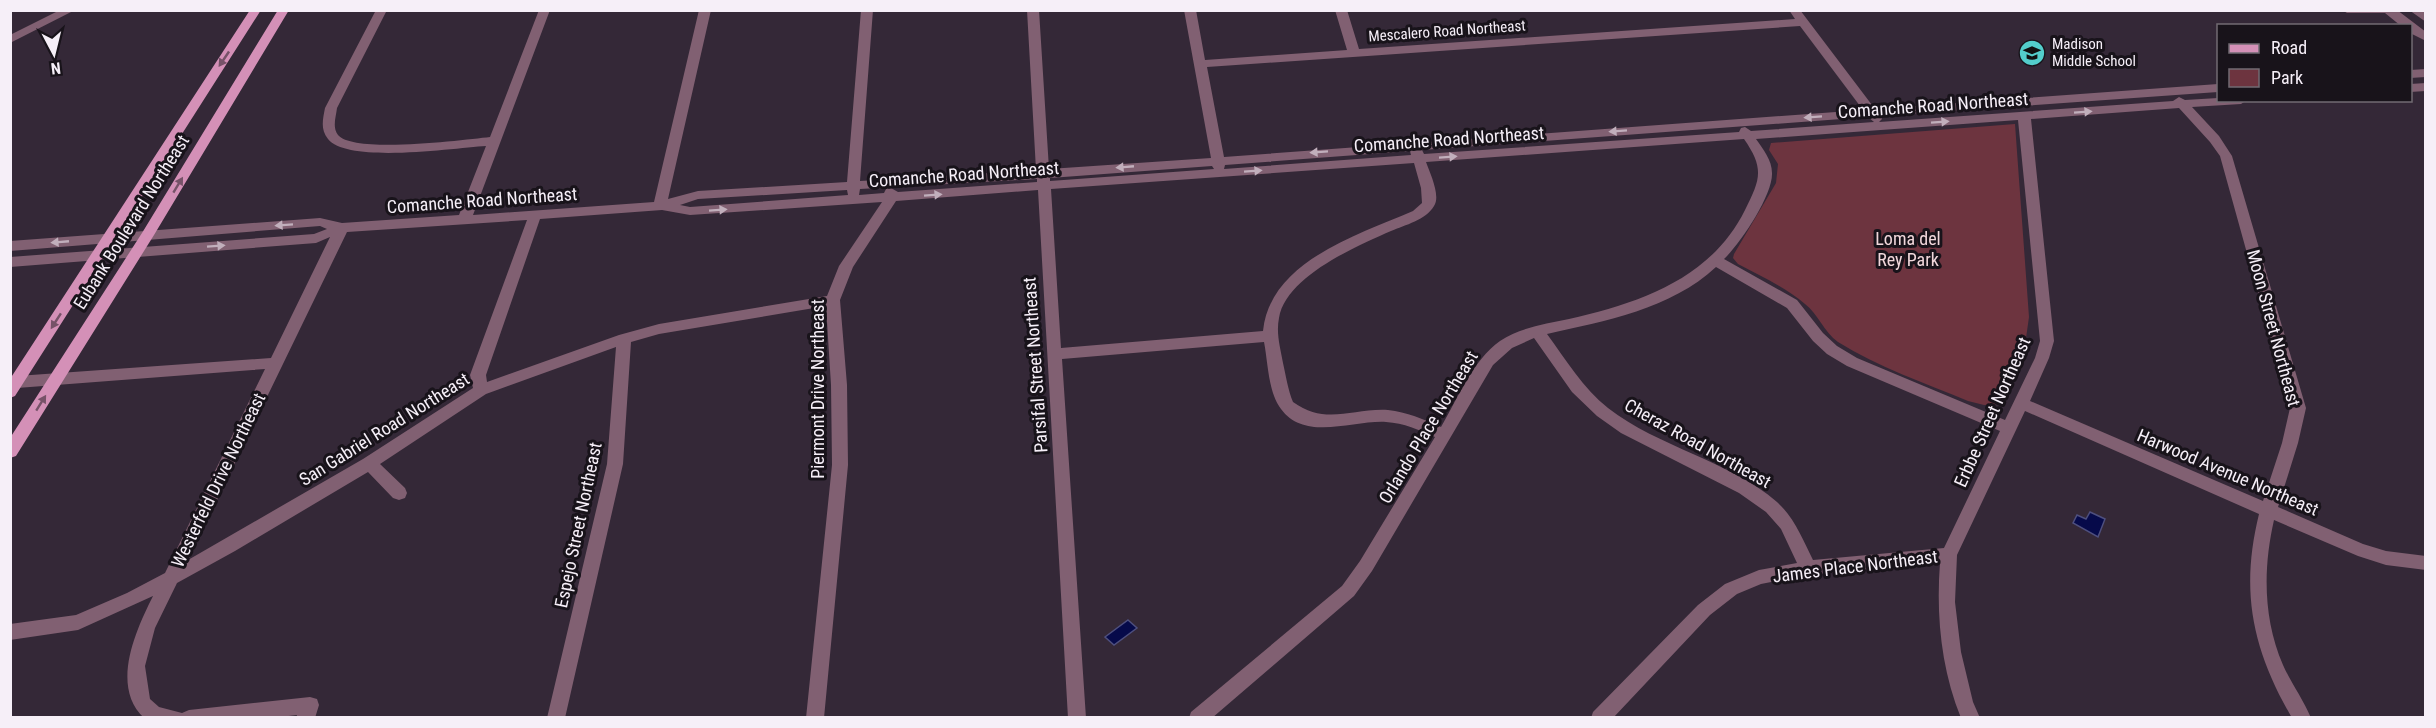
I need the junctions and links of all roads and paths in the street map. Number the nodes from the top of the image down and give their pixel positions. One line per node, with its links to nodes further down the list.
1 (70, 10): 21 (street)
2 (256, 10): 45 (main road, Eubank Boulevard Northeast, one-way to 45)
3 (284, 10): 44 (main road, Eubank Boulevard Northeast, one-way to 3)
4 (382, 10): 32 (street)
5 (545, 10): 32 (street)
6 (705, 10): 40 (street)
7 (867, 10): 37 (street)
8 (1033, 10): 36 (street, Parsifal Street Northeast)
9 (1191, 10): 23 (street)
10 (1341, 10): 22 (street)
11 (1794, 10): 17 (street)
12 (2347, 10): 13 (street)
13 (2382, 10)
14 (2389, 10): 18 (street)
15 (2414, 10): 16 (street)
16 (2426, 20)
17 (1802, 22): 22 (street, Mescalero Road Northeast); 28 (street)
18 (2407, 24)
19 (2412, 28): 20 (street)
20 (2426, 38)
21 (10, 40)
22 (1354, 53): 23 (street, Mescalero Road Northeast)
23 (1202, 64): 34 (street)
24 (2217, 88): 25 (street, Comanche Road Northeast)
25 (2172, 92): 27 (street, Moon Street Northeast); 28 (street, Comanche Road Northeast)
26 (2217, 102): 27 (street, Comanche Road Northeast)
27 (2182, 105): 29 (street, Comanche Road Northeast, one-way to 27); 66 (street, Moon Street Northeast)
28 (1871, 113): 30 (street); 31 (street, Comanche Road Northeast, one-way to 31)
29 (2024, 116): 30 (street, Comanche Road Northeast, one-way to 29); 60 (street, Erbbe Street Northeast)
30 (1882, 126): 31 (street, Comanche Road Northeast)
31 (1744, 129): 33 (street, Comanche Road Northeast); 49 (street, Orlando Place Northeast)
32 (494, 141): 42 (street)
33 (1416, 152): 34 (street, Comanche Road Northeast, one-way to 34); 35 (street, Comanche Road Northeast, one-way to 33); 53 (street)
34 (1218, 159): 35 (street); 36 (street, Comanche Road Northeast, one-way to 36)
35 (1219, 174): 36 (street, Comanche Road Northeast)
36 (1043, 180): 38 (street, Comanche Road Northeast); 55 (street, Parsifal Street Northeast)
37 (853, 185): 38 (street, Comanche Road Northeast); 39 (street); 40 (street, Comanche Road Northeast)
38 (892, 190): 39 (street, Comanche Road Northeast); 51 (street, Piermont Drive Northeast)
39 (854, 200): 40 (street, Comanche Road Northeast, one-way to 39)
40 (660, 206): 41 (street, Comanche Road Northeast)
41 (535, 215): 42 (street, Comanche Road Northeast); 59 (street)
42 (464, 220): 43 (street, Comanche Road Northeast)
43 (342, 228): 44 (street, Comanche Road Northeast, one-way to 44); 47 (street, Comanche Road Northeast, one-way to 43); 56 (street, Westerfeld Drive Northeast)
44 (147, 235): 45 (street, Comanche Road Northeast); 47 (main road, Eubank Boulevard Northeast)
45 (110, 237): 46 (street, Comanche Road Northeast, one-way to 46); 48 (main road, Eubank Boulevard Northeast)
46 (10, 246)
47 (137, 252): 48 (street, Comanche Road Northeast); 57 (main road, Eubank Boulevard Northeast)
48 (98, 255): 50 (street, Comanche Road Northeast); 58 (main road, Eubank Boulevard Northeast, one-way to 58)
49 (1716, 261): 52 (street, Orlando Place Northeast); 61 (street)
50 (10, 262)
51 (833, 300): 54 (street, San Gabriel Road Northeast); 76 (street, Piermont Drive Northeast)
52 (1538, 331): 62 (street, Orlando Place Northeast); 69 (street, Cheraz Road Northeast)
53 (1270, 336): 55 (street); 62 (street)
54 (624, 339): 59 (street, San Gabriel Road Northeast); 75 (street, Espejo Street Northeast)
55 (1054, 354): 77 (street, Parsifal Street Northeast)
56 (275, 363): 57 (street); 70 (street, Westerfeld Drive Northeast)
57 (56, 378): 58 (street); 63 (main road, Eubank Boulevard Northeast, one-way to 57)
58 (14, 387)
59 (481, 390): 64 (street, San Gabriel Road Northeast)
60 (2020, 403): 61 (street, Erbbe Street Northeast); 66 (street, Harwood Avenue Northeast)
61 (2007, 428): 67 (street, Erbbe Street Northeast)
62 (1446, 435): 78 (street, Orlando Place Northeast)
63 (10, 452)
64 (369, 463): 65 (street); 70 (street, San Gabriel Road Northeast)
65 (399, 493)
66 (2269, 512): 68 (street, Harwood Avenue Northeast); 81 (street, Moon Street Northeast)
67 (1949, 555): 69 (street, James Place Northeast); 80 (street, Erbbe Street Northeast)
68 (2426, 563)
69 (1808, 568): 79 (street, James Place Northeast)
70 (170, 578): 71 (street, San Gabriel Road Northeast); 72 (street, Westerfeld Drive Northeast)
71 (10, 632)
72 (175, 717)
73 (189, 717): 74 (street)
74 (305, 717)
75 (556, 717)
76 (815, 717)
77 (1077, 717)
78 (1198, 717)
79 (1600, 717)
80 (1971, 717)
81 (2302, 717)

